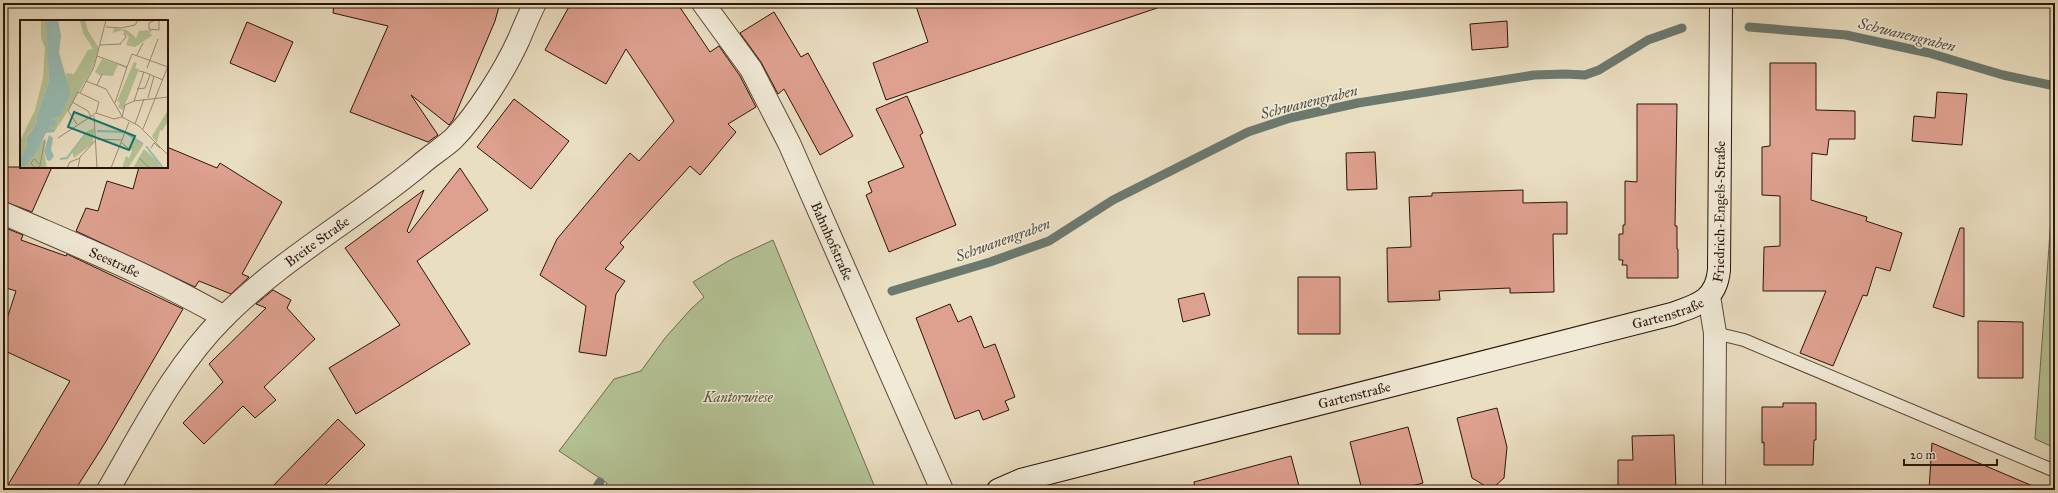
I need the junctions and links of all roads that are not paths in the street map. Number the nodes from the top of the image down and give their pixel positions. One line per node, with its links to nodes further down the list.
1 (535, 3): 6 (street, Breite Straße)
2 (703, 3): 10 (street, Bahnhofstraße)
3 (1721, 3): 5 (street, Friedrich-Engels-Straße)
4 (3, 212): 6 (street, Seestraße)
5 (1709, 296): 7 (street, Friedrich-Engels-Straße); 11 (street, Gartenstraße)
6 (224, 317): 9 (street, Breite Straße)
7 (1715, 333): 8 (lane); 12 (street, Friedrich-Engels-Straße)
8 (2055, 471)
9 (108, 490)
10 (942, 490)
11 (998, 490)
12 (1714, 490)

